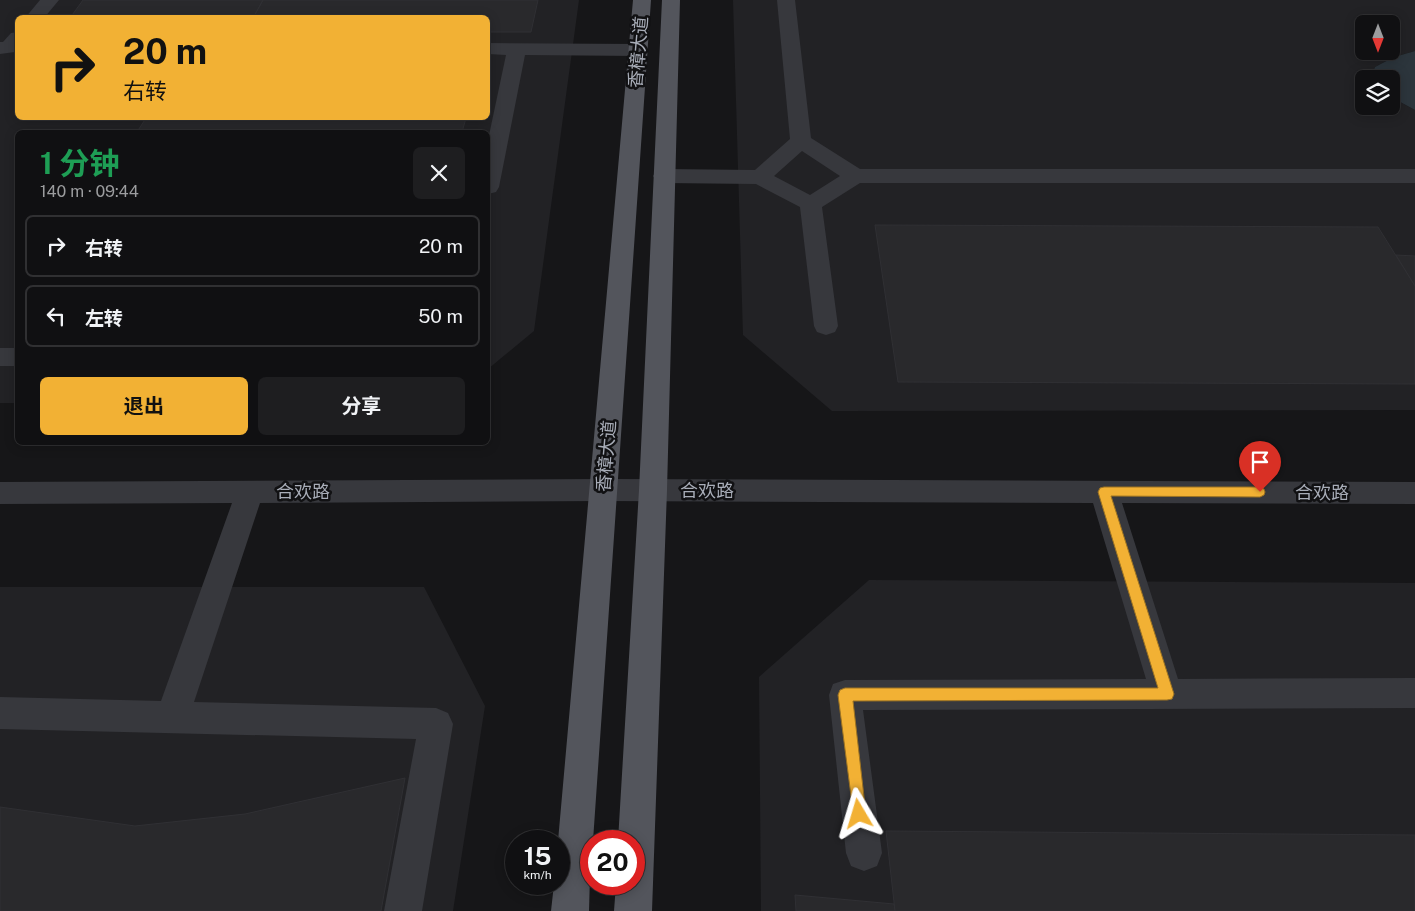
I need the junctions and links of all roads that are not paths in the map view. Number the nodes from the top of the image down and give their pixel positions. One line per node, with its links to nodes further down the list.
1 (50, 0): 5 (street)
2 (642, 0): 8 (main road, 香樟大道)
3 (671, 0): 10 (main road, 香樟大道)
4 (786, 0): 9 (street)
5 (37, 15)
6 (490, 49): 7 (street)
7 (517, 50): 8 (street); 14 (street)
8 (638, 50): 19 (main road, 香樟大道)
9 (801, 141): 11 (street); 13 (street)
10 (664, 176): 13 (street); 20 (main road, 香樟大道)
11 (854, 176): 12 (street); 15 (street)
12 (1415, 176)
13 (760, 177): 15 (street)
14 (490, 178)
15 (811, 204): 16 (street)
16 (826, 326)
17 (0, 357): 18 (street)
18 (15, 357)
19 (604, 490): 20 (street, 合欢路); 21 (street, 合欢路); 31 (main road, 香樟大道)
20 (653, 490): 22 (street, 合欢路); 32 (main road, 香樟大道)
21 (250, 492): 23 (street, 合欢路); 28 (street)
22 (1104, 492): 24 (street, 合欢路); 26 (street)
23 (0, 493)
24 (1415, 493)
25 (1415, 693): 26 (street)
26 (1167, 694): 29 (street)
27 (0, 713): 28 (street)
28 (172, 718): 30 (street)
29 (864, 853)
30 (403, 911)
31 (570, 911)
32 (632, 911)

